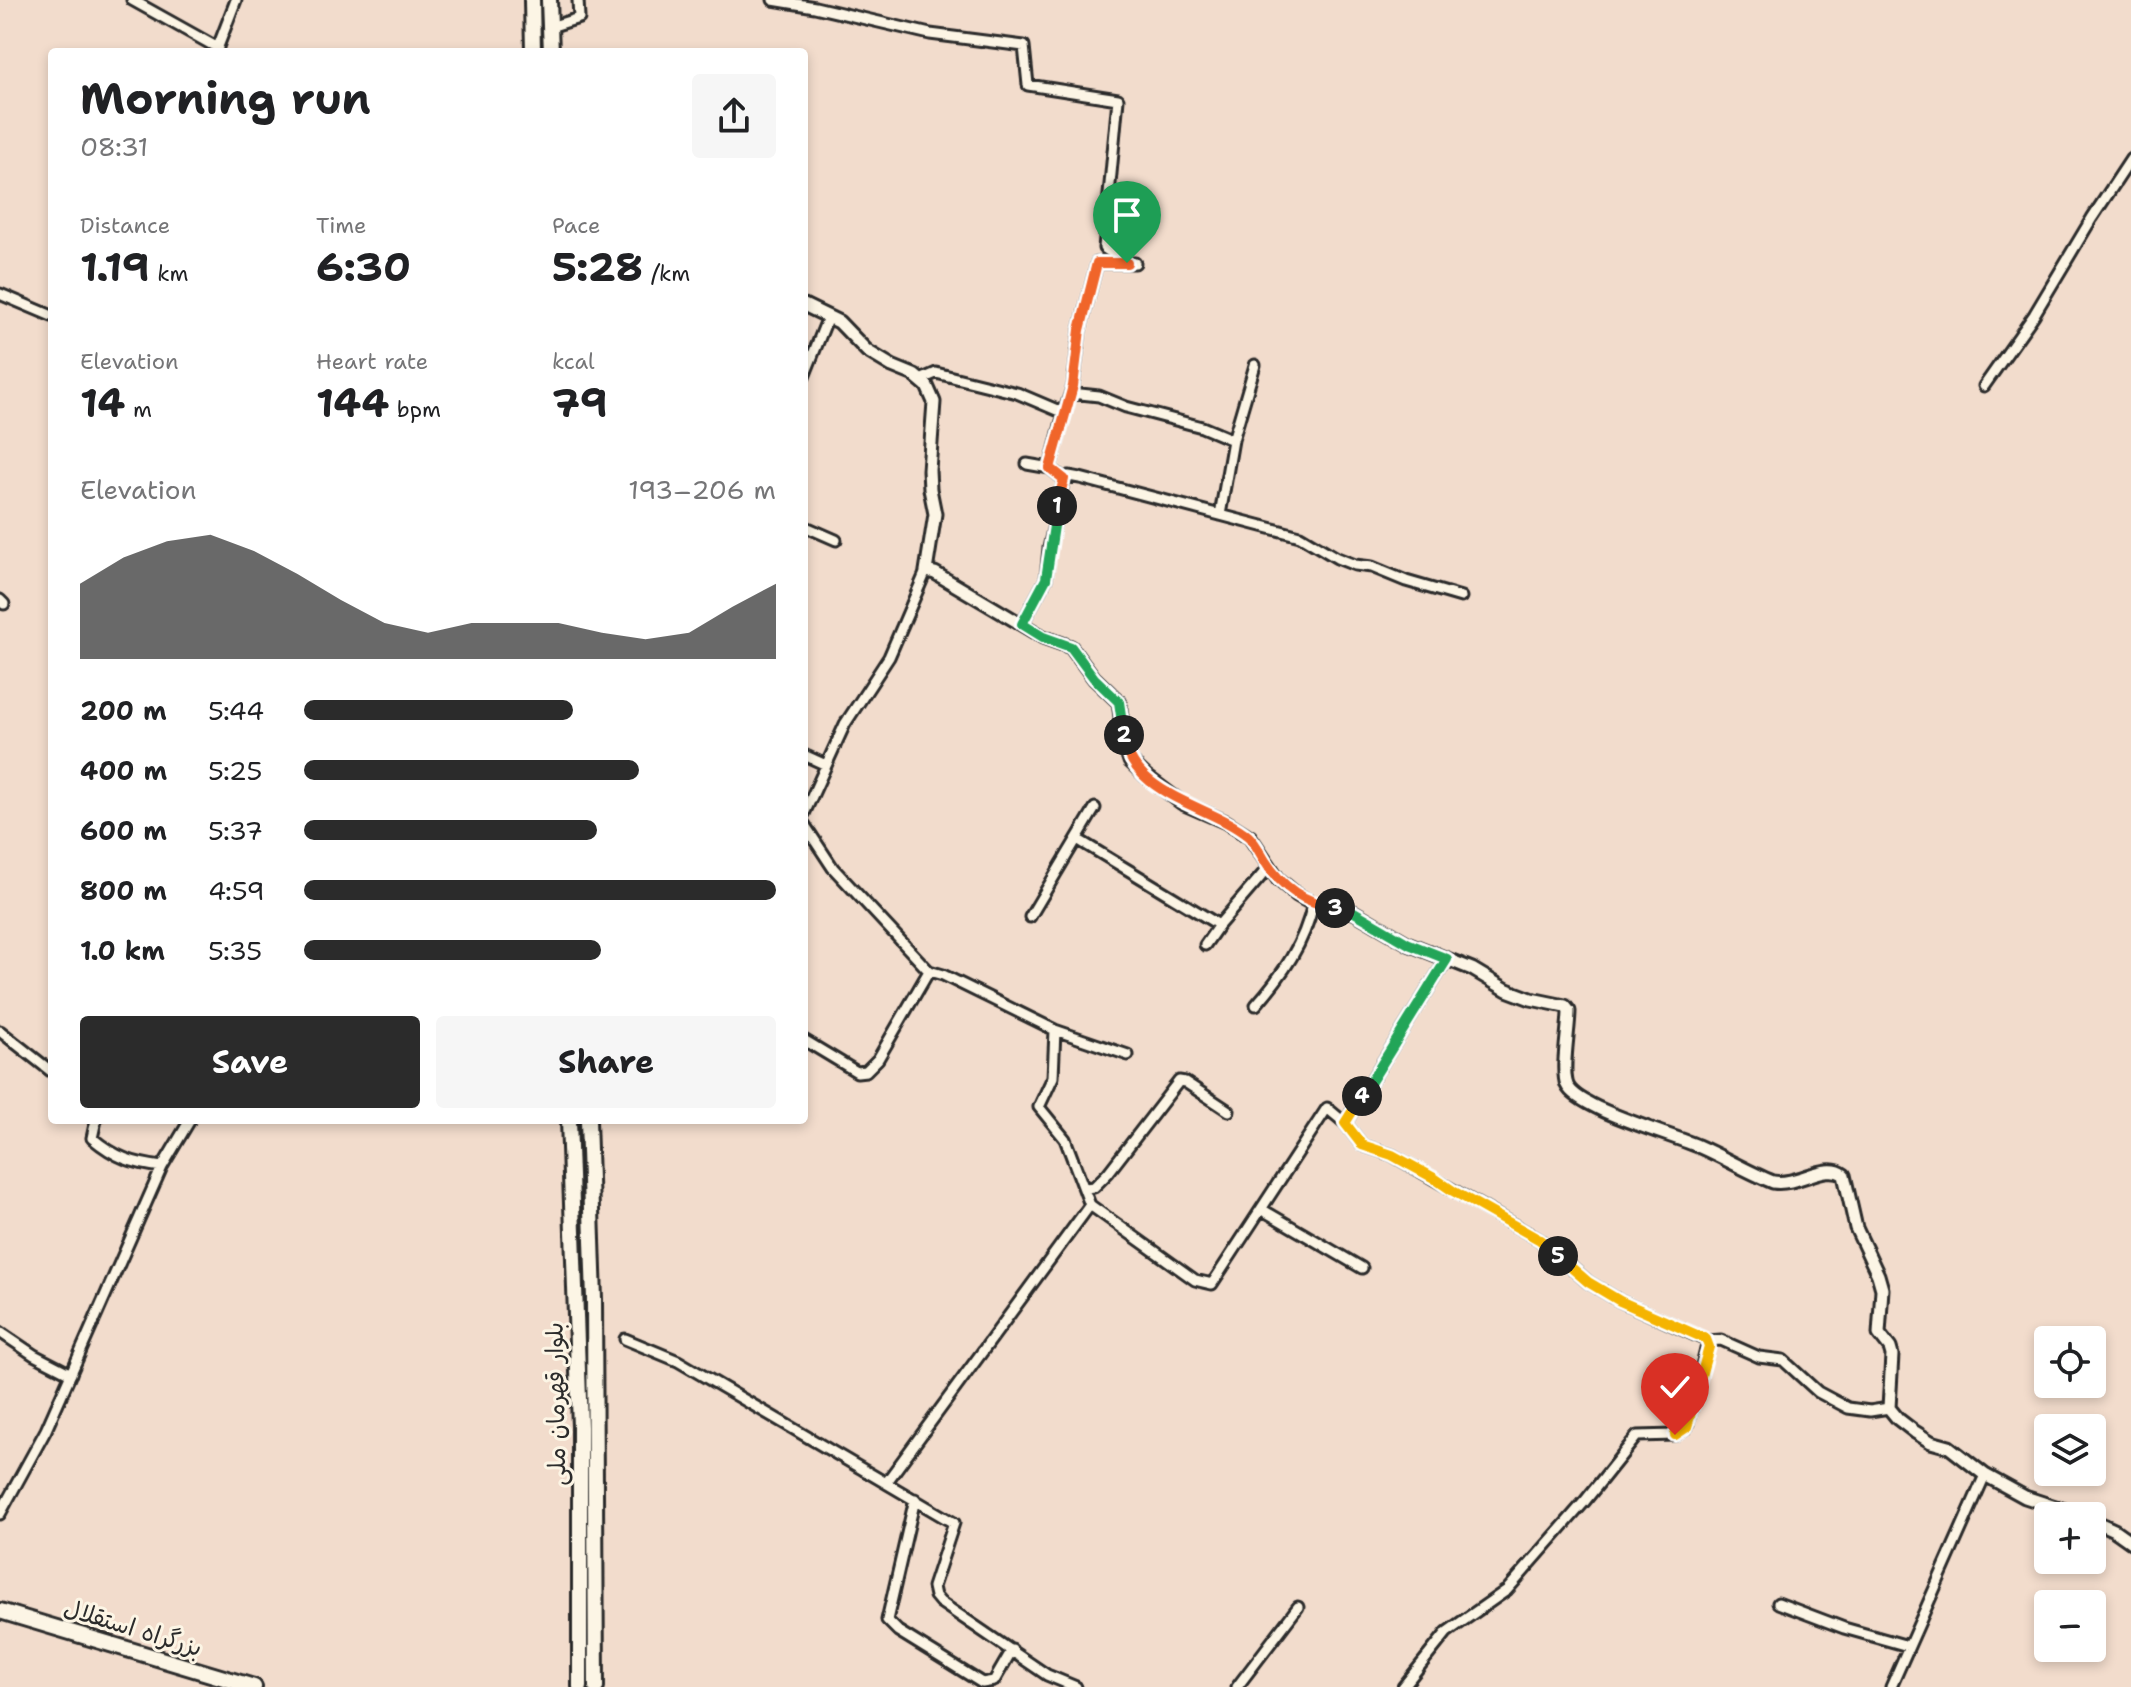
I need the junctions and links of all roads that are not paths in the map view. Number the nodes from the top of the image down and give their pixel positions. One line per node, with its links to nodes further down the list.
1 (132, 0): 8 (street)
2 (236, 0): 9 (street)
3 (532, 0): 10 (highway)
4 (549, 0): 7 (highway)
5 (578, 0): 7 (street)
6 (773, 0): 21 (street)
7 (550, 27): 11 (highway)
8 (214, 48)
9 (218, 48)
10 (533, 48)
11 (551, 48)
12 (2131, 159): 20 (street)
13 (0, 294): 15 (street)
14 (808, 307): 16 (street)
15 (48, 314)
16 (828, 317): 18 (street); 19 (street)
17 (1255, 365): 23 (street)
18 (808, 367)
19 (920, 380): 22 (street); 30 (street)
20 (1984, 386)
21 (1071, 393): 22 (street); 23 (street)
22 (1064, 413): 25 (street)
23 (1233, 440): 27 (street)
24 (1027, 464): 25 (street)
25 (1050, 468): 26 (street)
26 (1064, 479): 27 (street); 32 (street)
27 (1220, 515): 31 (street)
28 (808, 528): 29 (street)
29 (836, 540)
30 (926, 571): 32 (street); 34 (street)
31 (1461, 597)
32 (1022, 624): 39 (street)
33 (808, 757): 34 (street)
34 (826, 765): 35 (street)
35 (808, 805)
36 (1095, 808): 38 (street)
37 (808, 830): 45 (street)
38 (1077, 839): 41 (street); 42 (street)
39 (1269, 867): 40 (street); 42 (street)
40 (1313, 904): 44 (street); 46 (street)
41 (1030, 917)
42 (1219, 925): 43 (street)
43 (1205, 945)
44 (1447, 959): 53 (street); 67 (street)
45 (929, 971): 47 (street); 49 (street)
46 (1256, 1005)
47 (1055, 1030): 50 (street); 59 (street)
48 (0, 1031): 51 (street)
49 (808, 1042)
50 (1128, 1055)
51 (48, 1069)
52 (1229, 1111): 59 (street)
53 (1345, 1123): 61 (street); 65 (street)
54 (95, 1124): 58 (street)
55 (188, 1124): 58 (street)
56 (569, 1124): 81 (highway, بلوار قهرمان ملی)
57 (588, 1124): 82 (highway, بلوار قهرمان ملی)
58 (162, 1167): 66 (street)
59 (1085, 1188): 60 (street)
60 (1090, 1205): 61 (street); 69 (street)
61 (1261, 1209): 62 (street)
62 (1362, 1268)
63 (0, 1332): 66 (street)
64 (625, 1339): 69 (street)
65 (1708, 1341): 67 (street); 85 (street)
66 (71, 1374): 72 (street)
67 (1889, 1408): 68 (street)
68 (1985, 1475): 71 (street); 78 (street)
69 (886, 1483): 70 (street)
70 (915, 1499): 79 (street); 79 (street)
71 (2040, 1502)
72 (0, 1514)
73 (2106, 1526): 74 (street)
74 (2131, 1542)
75 (1778, 1603): 78 (street)
76 (1298, 1607): 84 (street)
77 (0, 1611): 80 (highway, بزرگراه استقلال)
78 (1908, 1646): 86 (street)
79 (1012, 1650): 83 (street)
80 (254, 1687)
81 (580, 1687)
82 (596, 1687)
83 (1076, 1687)
84 (1237, 1687)
85 (1403, 1687)
86 (1891, 1687)

